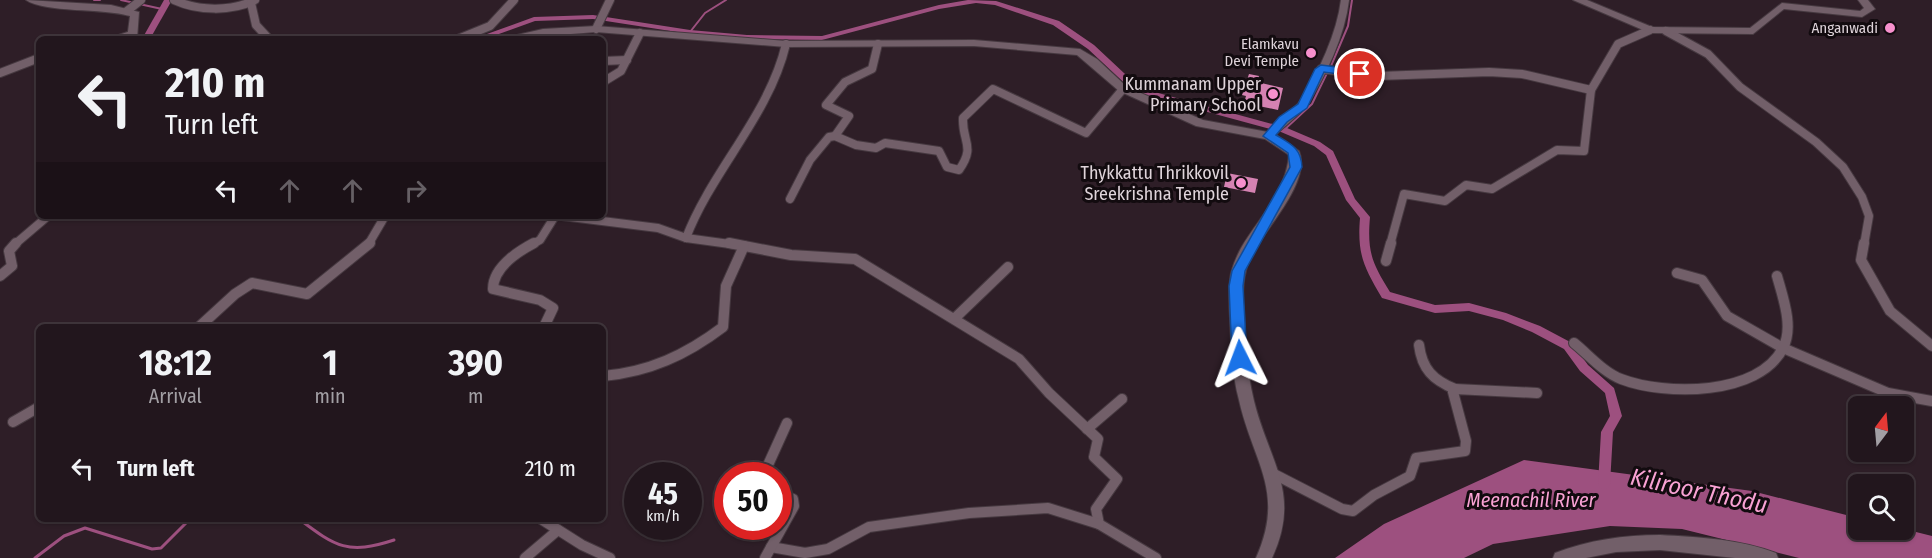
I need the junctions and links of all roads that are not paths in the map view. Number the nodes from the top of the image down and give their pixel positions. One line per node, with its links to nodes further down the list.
1 (31, 0): 10 (main road)
2 (141, 0): 10 (street)
3 (174, 0): 9 (street)
4 (514, 0): 17 (street)
5 (610, 0): 11 (street)
6 (1345, 0): 24 (street)
7 (1578, 0): 12 (main road)
8 (1863, 0): 13 (main road)
9 (253, 1): 16 (street)
10 (127, 11): 15 (main road)
11 (598, 27): 14 (main road); 18 (main road)
12 (1650, 30): 13 (main road); 28 (street)
13 (1666, 31): 48 (street)
14 (640, 33): 19 (main road); 22 (street)
15 (131, 36)
16 (266, 36)
17 (465, 36)
18 (525, 36)
19 (786, 44): 20 (main road); 36 (street)
20 (878, 44): 27 (main road); 30 (street)
21 (36, 59): 25 (street)
22 (627, 60): 23 (street); 26 (street)
23 (606, 62)
24 (1321, 69): 28 (street); 29 (street)
25 (0, 73)
26 (606, 80)
27 (1123, 89): 29 (main road); 30 (street)
28 (1591, 90): 38 (street)
29 (1271, 134): 60 (main road)
30 (835, 136): 31 (street)
31 (790, 199)
32 (44, 219): 41 (street)
33 (383, 219): 44 (street)
34 (553, 219): 45 (street)
35 (586, 219): 36 (street)
36 (686, 238): 37 (street)
37 (744, 246): 43 (street); 50 (street)
38 (1386, 261)
39 (1008, 267): 43 (street)
40 (1677, 273): 49 (street)
41 (0, 276)
42 (1777, 276): 49 (street)
43 (955, 318): 58 (street)
44 (202, 324)
45 (545, 324)
46 (1574, 343): 49 (street)
47 (1419, 345): 51 (street)
48 (1932, 346)
49 (1783, 348): 54 (street)
50 (606, 376)
51 (1455, 389): 52 (street); 60 (street)
52 (1537, 393)
53 (1122, 399): 58 (street)
54 (1932, 401)
55 (36, 408): 56 (street)
56 (13, 422)
57 (787, 423): 59 (street)
58 (1087, 429): 62 (street)
59 (770, 462)
60 (1272, 473): 70 (main road)
61 (546, 522): 63 (street)
62 (1099, 524): 65 (street); 69 (street)
63 (558, 530): 66 (street); 67 (street)
64 (775, 540): 65 (street)
65 (771, 547): 68 (street)
66 (525, 558)
67 (610, 558)
68 (765, 558)
69 (1156, 558)
70 (1264, 558)
71 (1561, 558): 72 (main road)
72 (1770, 558)

